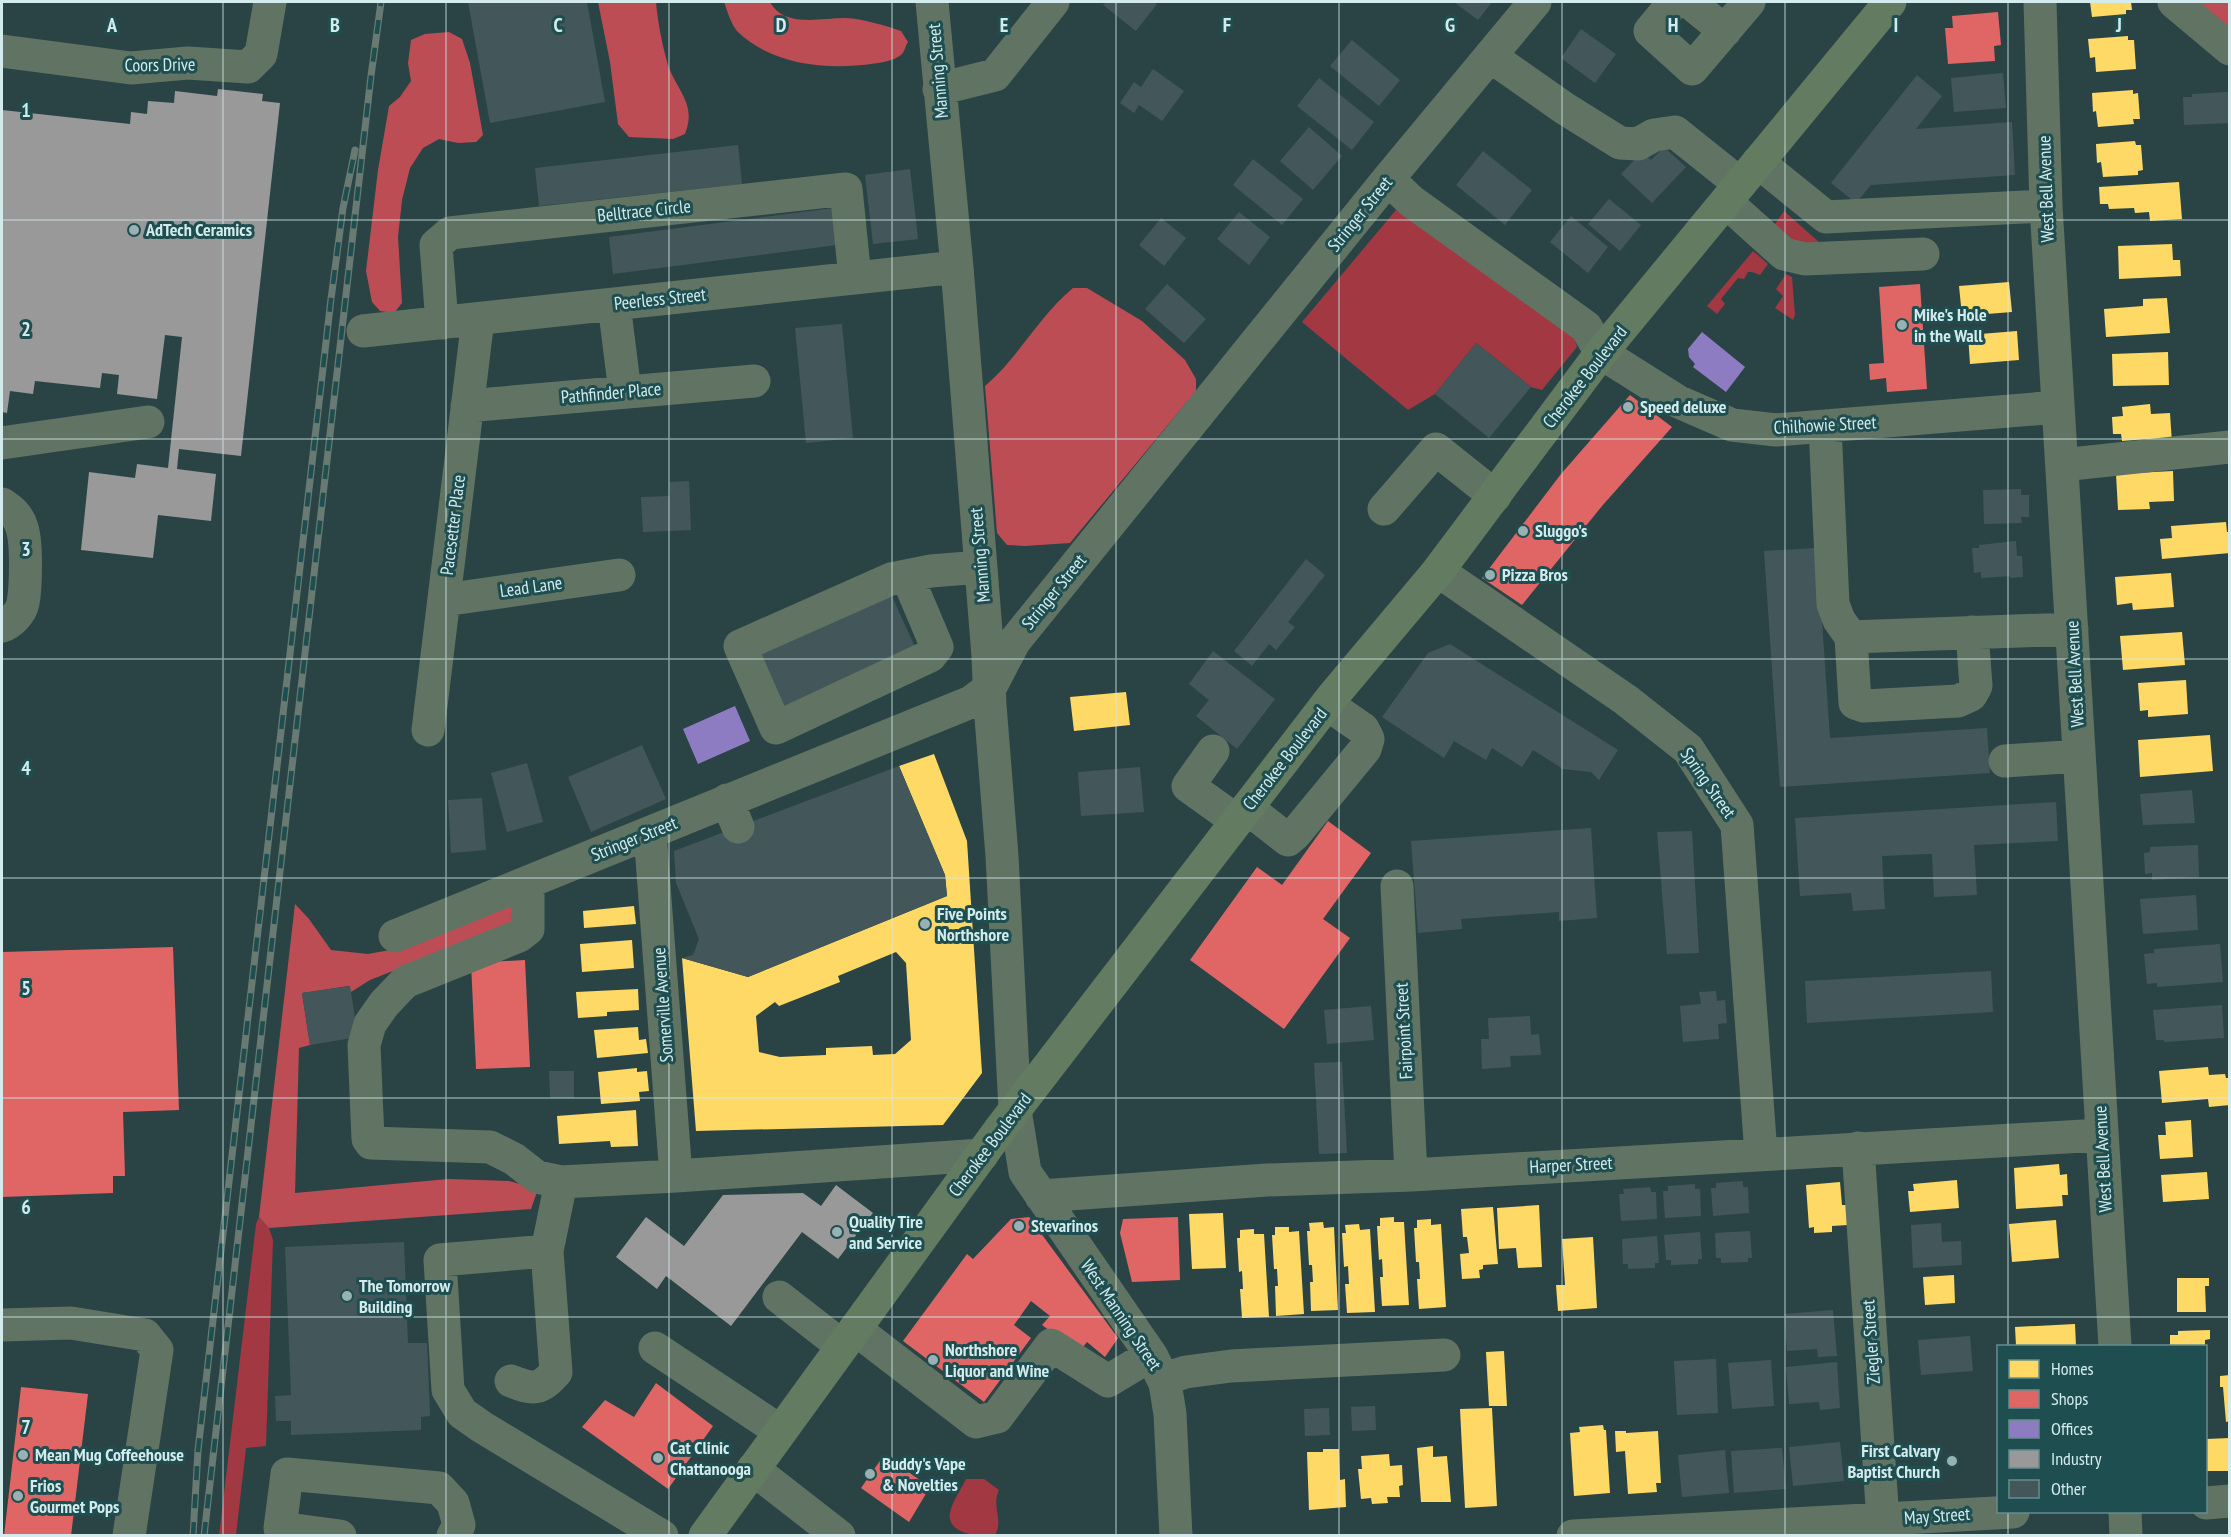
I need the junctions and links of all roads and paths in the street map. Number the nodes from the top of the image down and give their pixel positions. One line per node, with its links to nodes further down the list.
1 (270, 2): 13 (street, Coors Drive)
2 (932, 2): 15 (street, Manning Street)
3 (1053, 2): 15 (street)
4 (1535, 2): 14 (street, Stringer Street)
5 (1674, 2): 11 (street)
6 (1689, 2): 11 (street)
7 (1749, 2): 11 (street)
8 (1890, 2): 17 (main road, Cherokee Boulevard)
9 (2040, 2): 18 (street, West Bell Avenue)
10 (2174, 2): 12 (street)
11 (1725, 31)
12 (2229, 49)
13 (2, 51)
14 (1490, 56): 16 (street, Stringer Street); 17 (street)
15 (939, 89): 20 (street, Manning Street)
16 (1388, 179): 26 (street, Chilhowie Street); 49 (street, Stringer Street)
17 (1741, 183): 18 (street); 19 (street); 26 (main road, Cherokee Boulevard)
18 (2046, 206): 30 (street, West Bell Avenue)
19 (1923, 254)
20 (957, 267): 21 (street, Peerless Street); 40 (street, Manning Street)
21 (855, 278): 22 (street, Peerless Street); 24 (street, Belltrace Circle)
22 (614, 304): 23 (street, Peerless Street); 28 (street)
23 (478, 319): 24 (street, Peerless Street); 29 (street, Pacesetter Place)
24 (442, 323): 25 (street, Peerless Street)
25 (363, 331)
26 (1601, 353): 32 (street, Chilhowie Street); 36 (main road, Cherokee Boulevard)
27 (754, 381): 28 (street, Pathfinder Place)
28 (625, 392): 29 (street, Pathfinder Place)
29 (467, 406): 44 (street, Pacesetter Place)
30 (2058, 407): 32 (street, Chilhowie Street); 35 (street, West Bell Avenue)
31 (148, 422): 33 (street)
32 (1825, 426): 48 (street)
33 (2, 443)
34 (2229, 447): 35 (street)
35 (2062, 465): 46 (street, West Bell Avenue)
36 (1495, 496): 38 (street); 41 (main road, Cherokee Boulevard)
37 (2, 504): 39 (street)
38 (1384, 509)
39 (13, 558): 45 (street)
40 (980, 567): 43 (street); 49 (street, Manning Street)
41 (1438, 571): 50 (main road, Cherokee Boulevard); 63 (street, Spring Street)
42 (619, 574): 44 (street, Lead Lane)
43 (907, 576): 43 (street)
44 (444, 600): 51 (street, Pacesetter Place)
45 (2, 626)
46 (2072, 629): 47 (street); 53 (street, West Bell Avenue)
47 (1972, 632): 48 (street); 48 (street)
48 (1851, 638)
49 (990, 688): 56 (street, Stringer Street); 60 (street, Manning Street)
50 (1327, 704): 55 (main road, Cherokee Boulevard); 55 (street)
51 (428, 730)
52 (1213, 751): 55 (street)
53 (2079, 756): 54 (street); 61 (street, West Bell Avenue)
54 (2005, 761)
55 (1242, 815): 60 (main road, Cherokee Boulevard)
56 (650, 833): 57 (street, Stringer Street); 66 (street, Somerville Avenue)
57 (528, 883): 59 (street, Stringer Street); 67 (street)
58 (1397, 886): 65 (street, Fairpoint Street)
59 (395, 936)
60 (1015, 1110): 64 (main road, Cherokee Boulevard); 68 (street, West Manning Street)
61 (2101, 1135): 62 (street, Harper Street); 73 (street, West Bell Avenue)
62 (1858, 1148): 63 (street, Harper Street); 84 (street, Ziegler Street)
63 (1761, 1154): 65 (street, Harper Street)
64 (982, 1155): 66 (street); 72 (main road, Cherokee Boulevard)
65 (1411, 1175): 68 (street, Harper Street)
66 (676, 1176): 67 (street)
67 (561, 1182): 69 (street)
68 (1041, 1196): 76 (street, West Manning Street)
69 (546, 1251): 77 (street); 88 (street)
70 (779, 1297): 72 (street)
71 (2, 1325): 85 (street)
72 (848, 1338): 76 (street); 78 (main road, Cherokee Boulevard)
73 (2115, 1345)
74 (655, 1348): 78 (street)
75 (1444, 1355): 76 (street)
76 (1157, 1367): 91 (street, West Manning Street)
77 (511, 1381)
78 (780, 1431): 79 (main road, Cherokee Boulevard)
79 (753, 1469): 89 (main road, Cherokee Boulevard); 90 (street)
80 (2229, 1501): 81 (street)
81 (2207, 1503)
82 (2005, 1513): 84 (street, May Street)
83 (2125, 1513): 93 (street)
84 (1883, 1528): 92 (street, May Street)
85 (129, 1536)
86 (340, 1536): 87 (street)
87 (453, 1536)
88 (662, 1536)
89 (705, 1536)
90 (839, 1536)
91 (1176, 1536)
92 (1573, 1536)
93 (2126, 1536)

